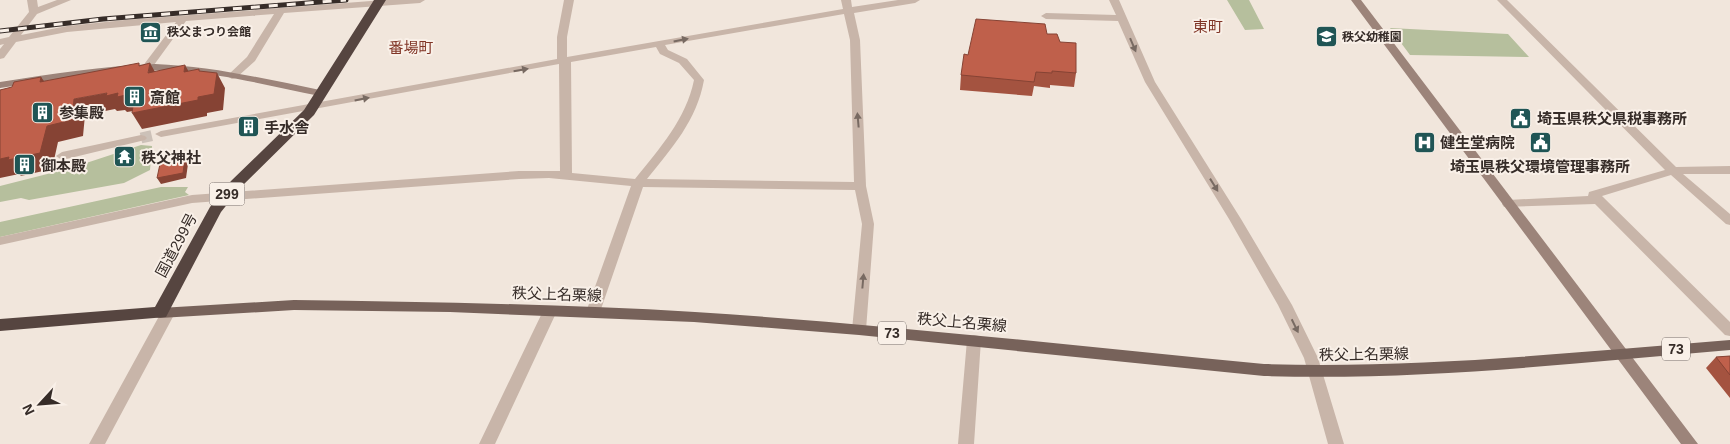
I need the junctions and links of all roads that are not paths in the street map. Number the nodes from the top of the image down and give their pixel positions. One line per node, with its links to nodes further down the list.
1 (32, 0): 12 (street)
2 (66, 0): 12 (street)
3 (420, 0): 9 (street)
4 (569, 0): 20 (street)
5 (915, 0): 10 (street)
6 (1114, 0): 14 (street)
7 (1356, 0): 35 (street)
8 (1502, 0): 29 (street)
9 (380, 2): 11 (street); 24 (highway, 国道299号 / 299)
10 (848, 5): 18 (street, one-way to 10); 32 (street, one-way to 10)
11 (281, 10): 15 (street); 22 (street)
12 (34, 12): 16 (street)
13 (1046, 16): 14 (street)
14 (1121, 18): 47 (street, one-way to 47)
15 (183, 19): 16 (street); 21 (street)
16 (16, 38): 17 (street); 19 (street)
17 (0, 42)
18 (659, 44): 20 (street); 31 (street)
19 (0, 56)
20 (564, 62): 24 (street, one-way to 20); 30 (street)
21 (147, 67): 22 (street); 23 (street)
22 (232, 76): 24 (street)
23 (0, 85)
24 (316, 99): 25 (street); 33 (highway, 国道299号 / 299)
25 (157, 135)
26 (141, 138): 27 (street)
27 (62, 156)
28 (1730, 170): 29 (street)
29 (1673, 171): 34 (street); 36 (street)
30 (566, 177): 31 (street); 33 (street)
31 (638, 183): 32 (street); 39 (street)
32 (860, 186): 42 (street, one-way to 32)
33 (223, 198): 37 (street); 40 (highway, 国道299号 / 299)
34 (1598, 200): 35 (street); 43 (street)
35 (1508, 204): 46 (street)
36 (1730, 221)
37 (0, 241)
38 (550, 311): 39 (main road, 秩父上名栗線 / 73); 40 (main road, 秩父上名栗線 / 73); 49 (street)
39 (592, 312): 42 (main road, 秩父上名栗線 / 73)
40 (164, 313): 41 (highway); 48 (street)
41 (0, 326)
42 (859, 330): 44 (main road, 秩父上名栗線 / 73)
43 (1730, 330)
44 (974, 340): 47 (main road, 秩父上名栗線 / 73); 50 (street)
45 (1730, 345): 46 (main road, 秩父上名栗線 / 73)
46 (1623, 352): 47 (main road, 秩父上名栗線 / 73); 52 (street)
47 (1316, 373): 51 (street)
48 (97, 444)
49 (487, 444)
50 (966, 444)
51 (1336, 444)
52 (1690, 444)

